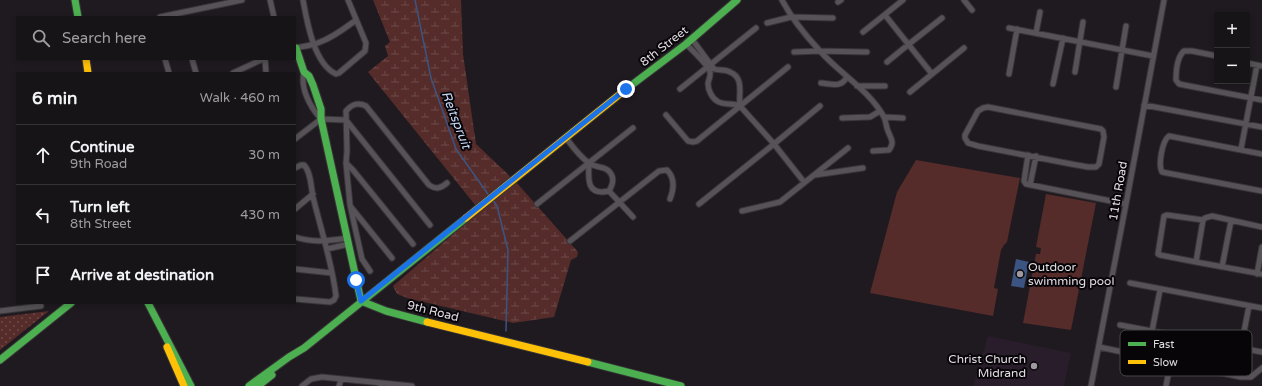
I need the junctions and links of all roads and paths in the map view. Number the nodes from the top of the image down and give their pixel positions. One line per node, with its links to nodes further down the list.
1 (75, 0): 14 (street)
2 (242, 0): 15 (street)
3 (270, 0): 16 (street)
4 (303, 0): 32 (street)
5 (348, 0): 20 (street)
6 (737, 0): 30 (street, 8th Street)
7 (782, 0): 17 (street)
8 (903, 0): 13 (street)
9 (964, 0): 11 (street)
10 (1164, 0): 41 (street, 11th Road)
11 (972, 10)
12 (1040, 12): 28 (street)
13 (885, 15): 27 (street); 33 (street)
14 (78, 16)
15 (165, 16)
16 (274, 16)
17 (791, 17): 18 (street); 22 (street); 37 (street)
18 (833, 18)
19 (942, 18): 33 (street)
20 (356, 20): 32 (street); 32 (street)
21 (1083, 22): 31 (street)
22 (767, 23)
23 (1126, 26): 36 (street)
24 (756, 28): 49 (street)
25 (1009, 28): 26 (street)
26 (1017, 29): 28 (street); 58 (street)
27 (863, 32)
28 (1036, 33): 29 (street)
29 (1063, 38): 31 (street); 61 (street)
30 (689, 41): 49 (street); 83 (street, 8th Street)
31 (1080, 41): 36 (street); 56 (street)
32 (314, 44): 34 (street)
33 (909, 44): 47 (street); 57 (street)
34 (296, 48): 77 (street)
35 (964, 48): 57 (street)
36 (1122, 50): 41 (street); 64 (street)
37 (819, 51): 38 (street); 39 (street); 59 (street)
38 (794, 52)
39 (867, 52)
40 (1214, 55): 67 (street)
41 (1153, 56): 69 (street, 11th Road)
42 (86, 60): 51 (street)
43 (165, 60): 52 (street)
44 (192, 60): 53 (street)
45 (262, 60): 54 (street)
46 (264, 60): 55 (street)
47 (887, 62)
48 (1259, 65): 67 (street)
49 (710, 66): 65 (street); 70 (street); 70 (street)
50 (788, 67): 70 (street)
51 (88, 72)
52 (169, 72)
53 (196, 72)
54 (235, 72)
55 (266, 72)
56 (1076, 72)
57 (932, 74): 66 (street)
58 (1009, 74)
59 (847, 77): 60 (street); 62 (street)
60 (821, 83)
61 (1053, 84)
62 (857, 86): 63 (street); 72 (street)
63 (885, 86)
64 (1116, 87)
65 (680, 89)
66 (910, 92)
67 (1250, 97): 68 (street); 79 (street)
68 (1262, 100)
69 (1144, 105): 79 (street); 106 (street, 11th Road)
70 (740, 106): 73 (street); 84 (street)
71 (820, 106): 84 (street)
72 (880, 111): 74 (street); 75 (street)
73 (666, 115)
74 (884, 117): 76 (street); 87 (street)
75 (842, 118)
76 (903, 118)
77 (321, 119): 78 (street); 82 (street); 116 (street)
78 (346, 120): 91 (street); 97 (street); 113 (street)
79 (1246, 124): 80 (street); 86 (street)
80 (1262, 127)
81 (633, 128): 92 (street)
82 (296, 138)
83 (566, 138): 92 (street); 132 (street, 8th Street)
84 (774, 144): 96 (street); 105 (street)
85 (848, 148): 95 (street)
86 (1241, 149): 88 (street); 100 (street)
87 (873, 151)
88 (1262, 154)
89 (1028, 155): 90 (street); 90 (street); 98 (street)
90 (1036, 156): 98 (street)
91 (346, 163): 107 (street); 119 (street)
92 (589, 164): 99 (street); 99 (street); 104 (street)
93 (296, 168): 101 (street)
94 (863, 168): 95 (street)
95 (814, 175): 96 (street)
96 (804, 182): 109 (street)
97 (447, 183)
98 (1030, 185): 106 (street)
99 (609, 191): 103 (street)
100 (1262, 191)
101 (313, 194): 108 (street); 118 (street)
102 (670, 199): 103 (street)
103 (620, 202): 110 (street); 117 (street)
104 (537, 204)
105 (699, 204)
106 (1126, 204): 144 (street, 11th Road)
107 (350, 205): 122 (street); 126 (street)
108 (296, 208)
109 (742, 210)
110 (633, 217)
111 (1203, 220): 112 (street); 123 (street); 123 (street)
112 (1231, 220): 114 (street); 124 (street)
113 (430, 225)
114 (1262, 227)
115 (296, 237): 118 (street)
116 (348, 241): 118 (street); 121 (street); 132 (street)
117 (570, 241)
118 (325, 242): 121 (street)
119 (413, 244)
120 (1262, 247): 128 (street)
121 (327, 249): 127 (street)
122 (392, 258)
123 (1196, 262): 124 (street)
124 (1222, 267): 128 (street)
125 (296, 268): 127 (street)
126 (370, 271)
127 (332, 273): 131 (street)
128 (1260, 274)
129 (1130, 283): 130 (street)
130 (1160, 290): 136 (street); 141 (street)
131 (296, 299)
132 (361, 301): 145 (street, 8th Street); 164 (street, 9th Road)
133 (71, 304): 149 (street)
134 (148, 304): 143 (street)
135 (42, 306): 138 (street)
136 (1249, 306): 137 (street); 142 (street)
137 (1262, 308)
138 (0, 311)
139 (1120, 325): 140 (street)
140 (1147, 330)
141 (1152, 330)
142 (1244, 330)
143 (166, 339): 157 (street); 158 (street)
144 (1099, 347): 147 (street); 165 (street, 11th Road)
145 (304, 348): 159 (street, 8th Street); 160 (street, 8th Street)
146 (1252, 350): 148 (street)
147 (1120, 351)
148 (1262, 352)
149 (0, 360)
150 (1262, 368): 154 (street)
151 (1168, 376): 166 (street)
152 (1237, 376): 153 (street)
153 (1252, 376)
154 (1252, 376)
155 (341, 380): 156 (street); 161 (street); 162 (street)
156 (381, 384): 163 (street)
157 (184, 386)
158 (191, 386)
159 (249, 386)
160 (258, 386)
161 (302, 386)
162 (339, 386)
163 (412, 386)
164 (681, 386)
165 (1091, 386)
166 (1166, 386)

